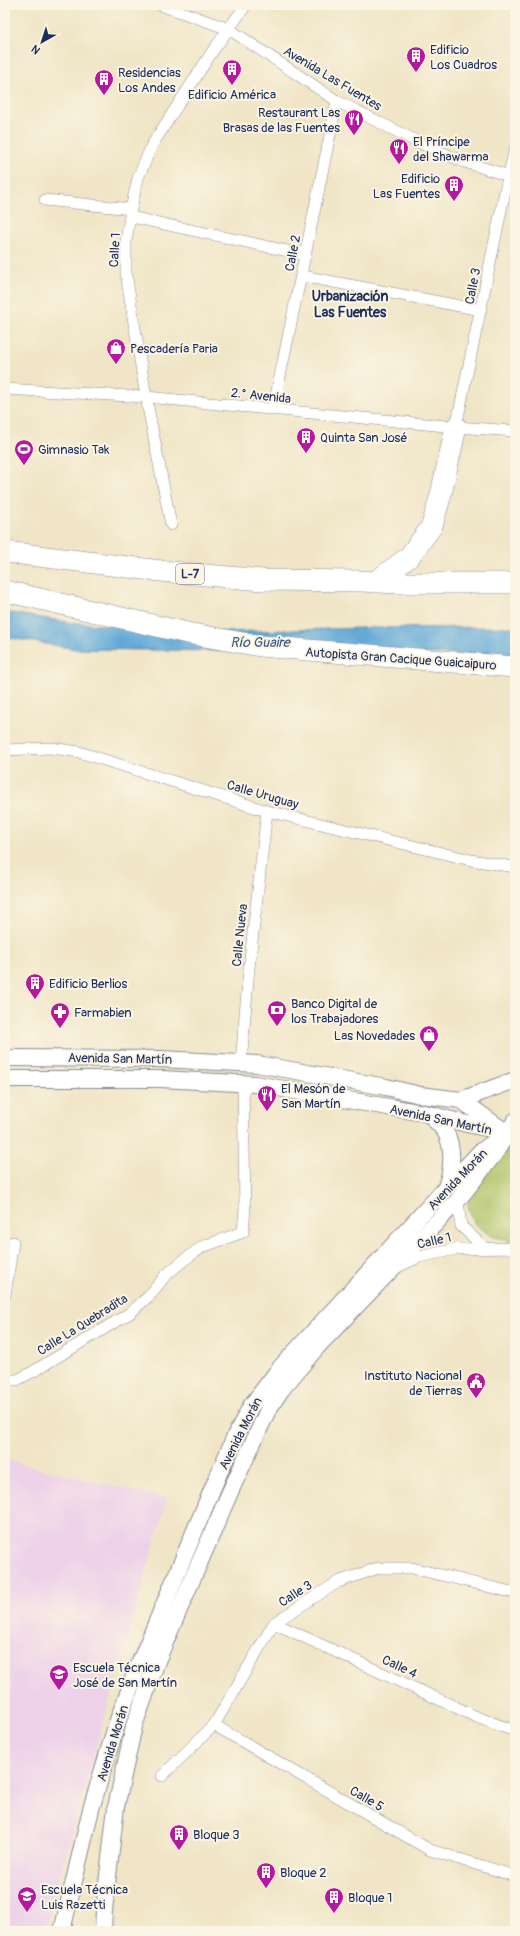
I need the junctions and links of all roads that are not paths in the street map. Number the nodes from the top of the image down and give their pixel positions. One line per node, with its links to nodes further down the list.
1 (162, 5): 3 (street, Avenida Las Fuentes)
2 (246, 5): 3 (street, Calle 1)
3 (229, 29): 4 (street, Avenida Las Fuentes); 8 (street, Calle 1)
4 (337, 100): 6 (street, Avenida Las Fuentes); 9 (street, Calle 2)
5 (515, 149): 6 (street, Calle 3)
6 (511, 178): 11 (street, Calle 3)
7 (45, 200): 8 (street)
8 (131, 213): 9 (street); 13 (street, Calle 1)
9 (306, 255): 10 (street, Calle 2)
10 (302, 276): 11 (street); 14 (street, Calle 2)
11 (481, 310): 15 (street, Calle 3)
12 (5, 389): 13 (street, 2.° Avenida)
13 (146, 397): 14 (street, 2.° Avenida); 17 (street, Calle 1)
14 (273, 410): 15 (street, 2.° Avenida)
15 (456, 427): 16 (street, 2.° Avenida); 19 (highway)
16 (515, 431)
17 (171, 526)
18 (5, 552): 19 (highway, L-7)
19 (375, 582): 20 (highway, L-7)
20 (515, 583)
21 (5, 591): 22 (highway, Autopista Gran Cacique Guaicaipuro)
22 (515, 667)
23 (5, 750): 24 (street, Calle Uruguay)
24 (267, 811): 25 (street, Calle Uruguay); 27 (street, Calle Nueva)
25 (515, 867)
26 (5, 1058): 27 (main road, Avenida San Martín)
27 (241, 1063): 31 (main road, Avenida San Martín)
28 (5, 1079): 30 (main road, Avenida San Martín)
29 (515, 1080): 31 (main road)
30 (243, 1083): 32 (main road, Avenida San Martín); 41 (street, Calle La Quebradita)
31 (461, 1100): 33 (main road, Avenida San Martín)
32 (429, 1114): 33 (main road, Avenida San Martín); 34 (main road)
33 (513, 1129): 34 (main road, Avenida Morán); 35 (main road, Avenida Morán)
34 (445, 1189): 48 (main road, Avenida Morán)
35 (458, 1200): 38 (street, Calle 1); 39 (main road, Avenida Morán)
36 (13, 1242): 40 (street)
37 (515, 1248): 38 (street, Calle 1)
38 (486, 1249): 39 (street, Calle 1)
39 (391, 1270): 49 (main road, Avenida Morán)
40 (5, 1295)
41 (5, 1380)
42 (515, 1593): 43 (street, Calle 3)
43 (274, 1623): 44 (street, Calle 3); 45 (street, Calle 4)
44 (214, 1725): 46 (street, Calle 3); 47 (street, Calle 5)
45 (515, 1731)
46 (162, 1776)
47 (515, 1876)
48 (62, 1931)
49 (103, 1931)

